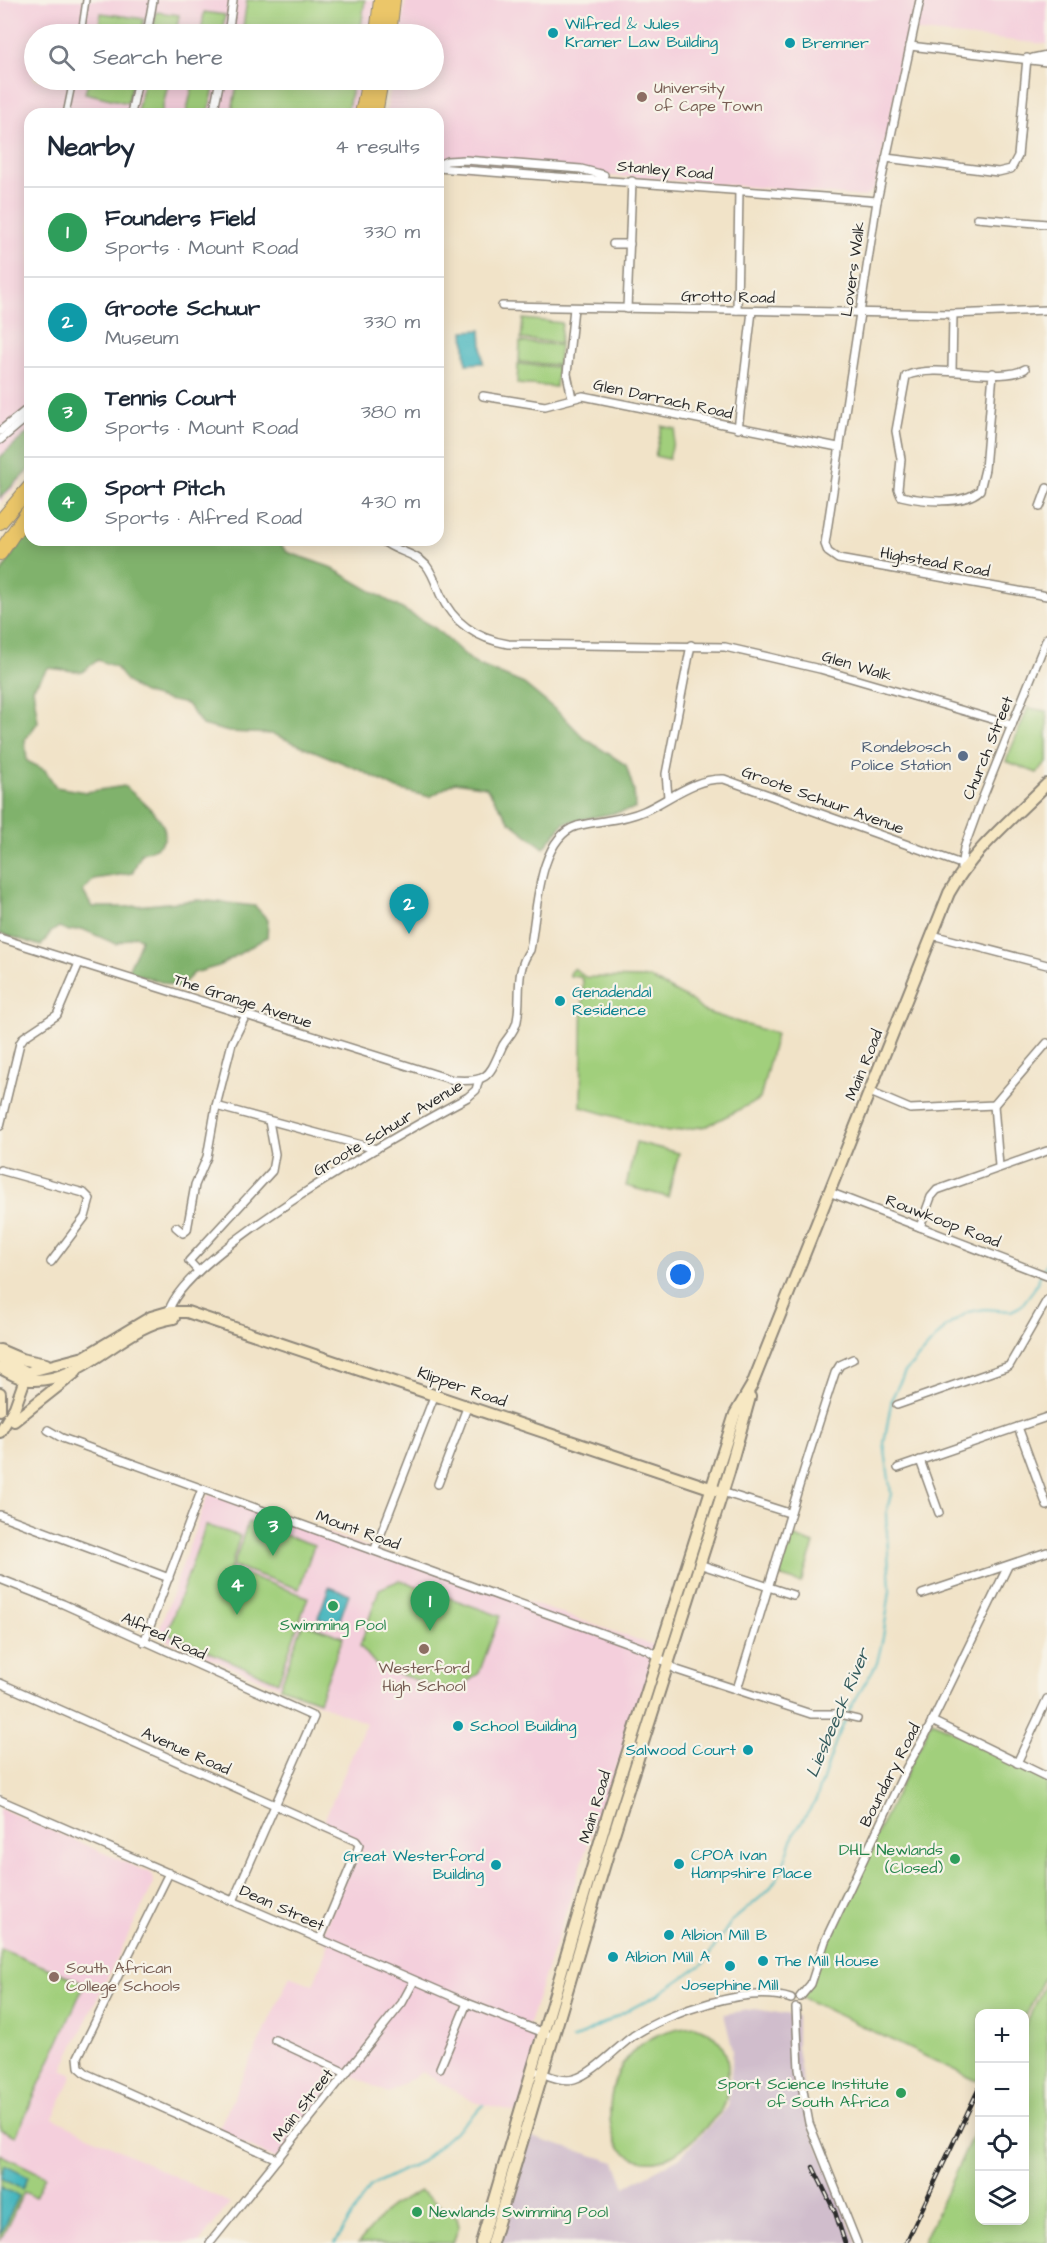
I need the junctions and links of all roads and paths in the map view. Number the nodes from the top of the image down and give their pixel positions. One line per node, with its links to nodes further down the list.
1 (86, 0): 7 (street)
2 (153, 0): 8 (street)
3 (233, 0): 9 (street)
4 (381, 0): 10 (highway)
5 (393, 0): 11 (highway)
6 (920, 0): 12 (street, Lovers Walk)
7 (82, 24)
8 (149, 24)
9 (229, 24)
10 (378, 24)
11 (390, 24)
12 (910, 46): 14 (street); 26 (street, Lovers Walk)
13 (1047, 55): 14 (street)
14 (1029, 58): 15 (street); 26 (street)
15 (1047, 62)
16 (71, 90): 21 (street)
17 (136, 90): 22 (street)
18 (218, 90): 23 (street)
19 (367, 90): 24 (highway)
20 (379, 90): 25 (highway)
21 (67, 108)
22 (132, 108)
23 (214, 108)
24 (363, 108)
25 (376, 108)
26 (885, 158): 32 (street, Lovers Walk)
27 (444, 164): 29 (street)
28 (444, 166): 29 (street, Stanley Road)
29 (615, 179): 30 (street, Stanley Road)
30 (632, 181): 31 (street, Stanley Road); 36 (street)
31 (740, 190): 32 (street, Stanley Road); 40 (street)
32 (877, 201): 43 (street, Lovers Walk)
33 (977, 218): 34 (street)
34 (1047, 224)
35 (613, 244): 36 (street)
36 (630, 244): 39 (street)
37 (502, 306): 38 (street, Grotto Road)
38 (574, 308): 39 (street, Grotto Road); 49 (street)
39 (627, 309): 40 (street, Grotto Road)
40 (737, 310): 42 (street, Grotto Road)
41 (1047, 310): 44 (street, Grotto Road)
42 (752, 311): 43 (street, Grotto Road); 52 (street)
43 (860, 312): 44 (street, Grotto Road); 55 (street, Lovers Walk)
44 (953, 314): 46 (street)
45 (1025, 369): 47 (street)
46 (952, 371): 47 (street); 47 (street)
47 (993, 373)
48 (483, 396): 49 (street, Glen Darrach Road)
49 (572, 398): 52 (street, Glen Darrach Road)
50 (24, 412): 53 (street)
51 (24, 420): 54 (street)
52 (738, 429): 55 (street, Glen Darrach Road)
53 (0, 431)
54 (0, 440)
55 (838, 447): 63 (street, Lovers Walk)
56 (24, 483): 60 (highway)
57 (1047, 488): 59 (street)
58 (24, 494): 62 (highway)
59 (1040, 507)
60 (0, 509)
61 (24, 518): 65 (highway)
62 (0, 522)
63 (825, 544): 66 (street, Highstead Road)
64 (394, 546): 68 (street, Glen Walk)
65 (0, 553)
66 (1047, 596)
67 (1047, 638): 69 (street, Church Street)
68 (691, 645): 69 (street, Glen Walk); 71 (street)
69 (1012, 725): 72 (street, Church Street)
70 (1047, 784): 72 (main road, Main Road)
71 (668, 797): 72 (street, Groote Schuur Avenue); 79 (street, Groote Schuur Avenue)
72 (961, 867): 73 (main road, Main Road)
73 (932, 935): 76 (street); 80 (main road, Main Road)
74 (0, 938): 75 (street, The Grange Avenue)
75 (79, 963): 77 (street, The Grange Avenue); 84 (street)
76 (1047, 965)
77 (246, 1015): 79 (street, The Grange Avenue); 82 (street)
78 (1047, 1043): 81 (street)
79 (479, 1079): 85 (street, Groote Schuur Avenue)
80 (870, 1092): 81 (street); 89 (main road, Main Road)
81 (994, 1105): 87 (street)
82 (216, 1106): 83 (street); 90 (street)
83 (269, 1121): 85 (street); 93 (street)
84 (0, 1126)
85 (376, 1149): 93 (street, Groote Schuur Avenue)
86 (1047, 1151): 87 (street)
87 (999, 1166): 91 (street)
88 (0, 1170): 92 (street)
89 (829, 1192): 91 (street, Rouwkoop Road); 118 (main road, Main Road)
90 (176, 1227)
91 (920, 1227): 94 (street, Rouwkoop Road)
92 (51, 1262)
93 (198, 1271): 96 (street, Groote Schuur Avenue)
94 (1047, 1276)
95 (1047, 1300): 107 (street)
96 (168, 1316): 100 (main road, Klipper Road); 101 (main road, Klipper Road); 105 (main road, Klipper Road)
97 (0, 1350): 100 (main road)
98 (0, 1358): 103 (main road)
99 (853, 1359): 120 (street)
100 (52, 1365): 103 (main road, Klipper Road)
101 (86, 1365): 103 (main road, Klipper Road); 110 (main road)
102 (0, 1368): 103 (main road)
103 (28, 1378): 110 (main road); 113 (main road)
104 (0, 1393): 108 (main road)
105 (435, 1394): 106 (main road, Klipper Road); 123 (street)
106 (468, 1405): 116 (street); 118 (main road, Klipper Road)
107 (897, 1405)
108 (0, 1410)
109 (1047, 1417): 111 (street)
110 (14, 1420): 113 (main road)
111 (1017, 1427): 114 (street); 119 (street)
112 (48, 1430): 117 (street, Mount Road)
113 (0, 1432)
114 (920, 1460): 115 (street); 121 (street)
115 (898, 1468)
116 (438, 1484)
117 (202, 1489): 123 (street, Mount Road); 127 (street)
118 (717, 1490): 120 (street); 125 (main road, Main Road); 133 (main road, Main Road)
119 (1047, 1506)
120 (789, 1513): 129 (street)
121 (939, 1513)
122 (0, 1515): 127 (street)
123 (375, 1550): 133 (street, Mount Road)
124 (1047, 1552): 126 (street)
125 (699, 1564): 129 (street); 133 (main road, Main Road)
126 (1008, 1566): 130 (street); 139 (street, Boundary Road)
127 (169, 1578): 132 (street)
128 (0, 1579): 132 (street, Alfred Road)
129 (769, 1587): 131 (street); 135 (street)
130 (922, 1594)
131 (793, 1595)
132 (144, 1642): 143 (street, Alfred Road)
133 (663, 1661): 135 (street, Mount Road); 152 (main road, Main Road); 153 (main road, Main Road)
134 (0, 1683): 143 (street, Avenue Road)
135 (737, 1689): 137 (street, Mount Road)
136 (1047, 1699): 140 (street)
137 (836, 1714): 138 (street)
138 (858, 1719)
139 (932, 1721): 140 (street); 148 (street, Boundary Road)
140 (1017, 1763): 141 (street)
141 (1047, 1777)
142 (0, 1800): 144 (street, Dean Street)
143 (276, 1806): 145 (street); 146 (street, Avenue Road)
144 (169, 1873): 145 (street, Dean Street); 158 (street)
145 (233, 1901): 146 (street, Dean Street)
146 (320, 1939): 147 (street, Dean Street)
147 (414, 1980): 150 (street, Dean Street); 157 (street, Main Street)
148 (801, 1997): 149 (street); 151 (street)
149 (791, 1999): 151 (street); 156 (street)
150 (467, 2004): 152 (street, Dean Street); 155 (street)
151 (796, 2008): 162 (street)
152 (543, 2032): 153 (street, Dean Street); 156 (main road, Main Road)
153 (554, 2036): 156 (main road, Main Road)
154 (274, 2040): 157 (street)
155 (440, 2068)
156 (538, 2072): 160 (main road, Main Road); 161 (main road, Main Road)
157 (346, 2073): 158 (street, Main Street)
158 (278, 2159): 159 (street, Main Street)
159 (210, 2243)
160 (481, 2243)
161 (492, 2243)
162 (857, 2243)

